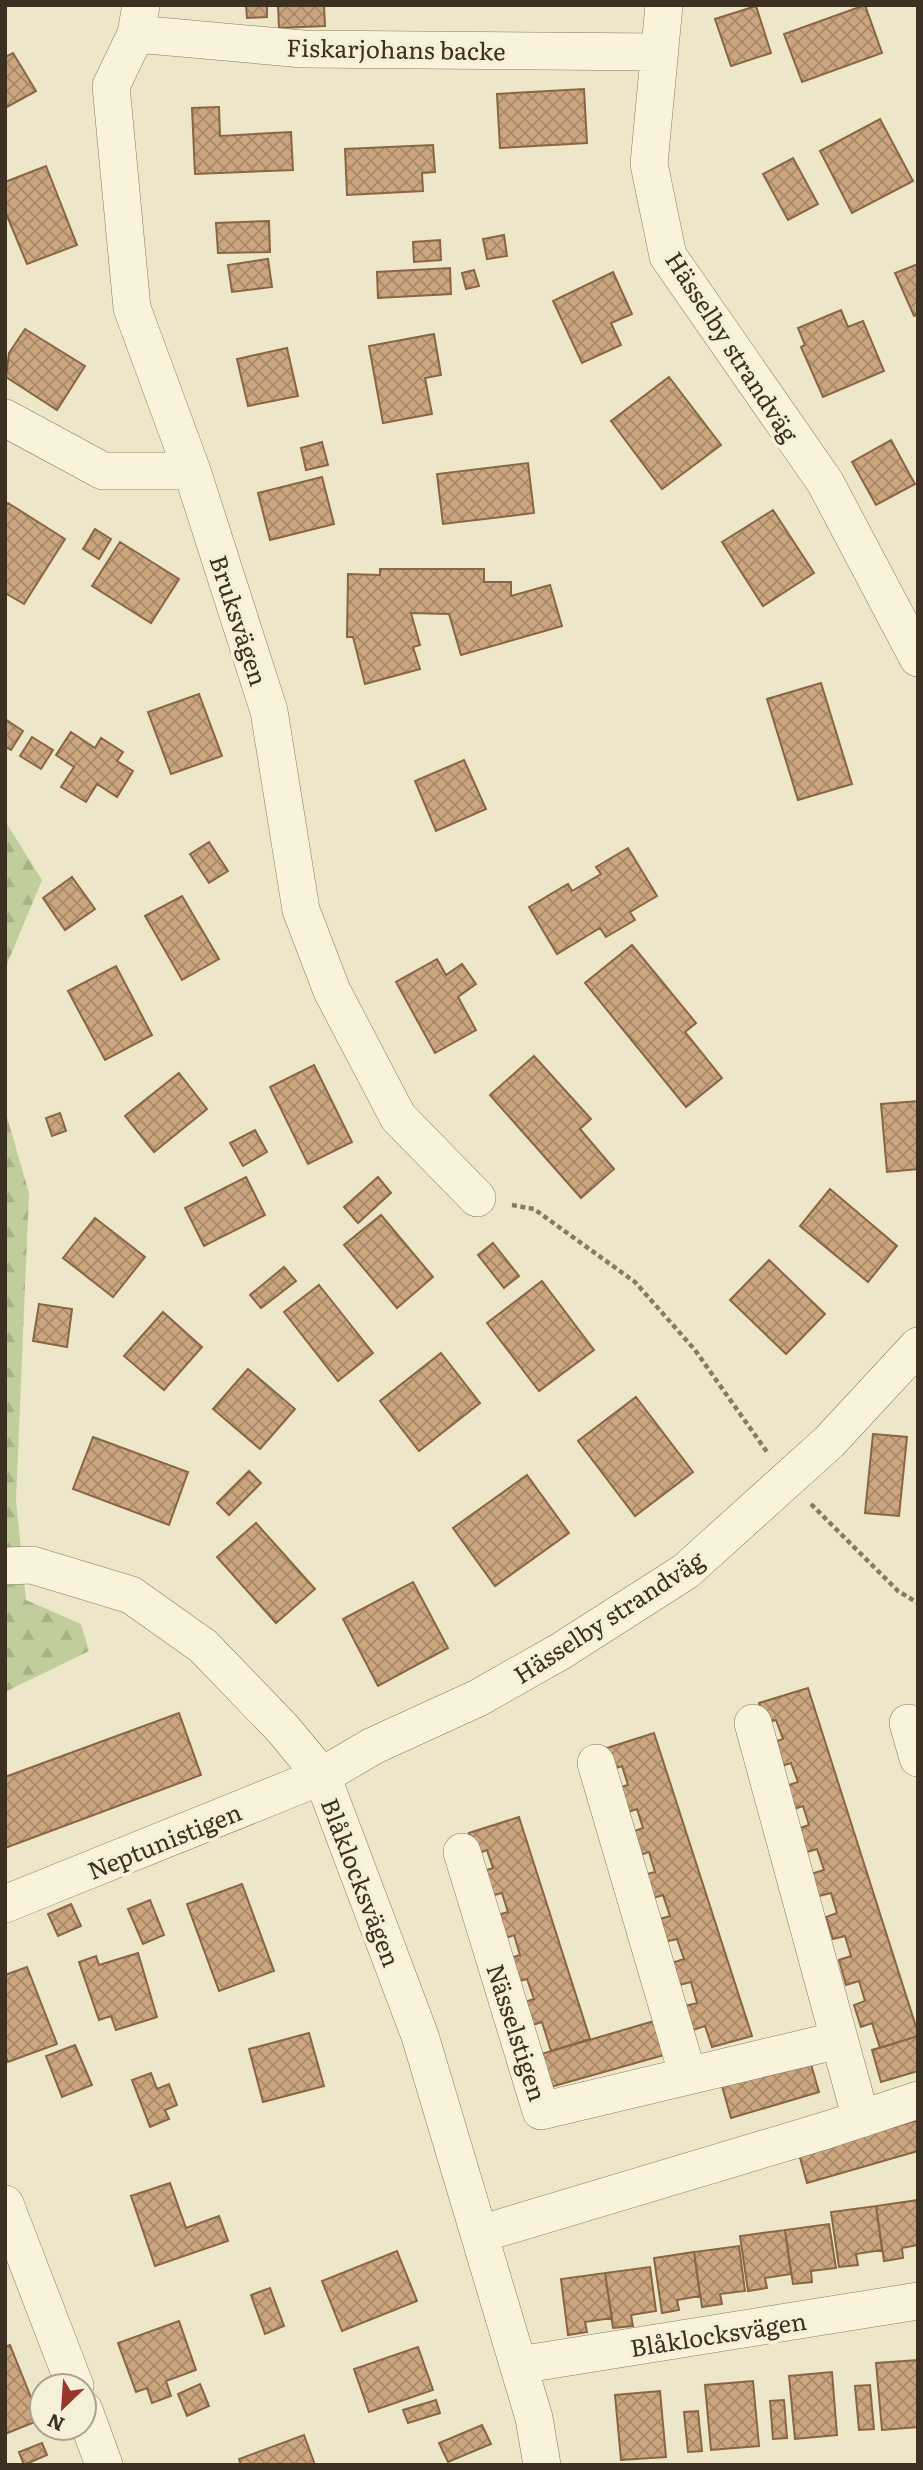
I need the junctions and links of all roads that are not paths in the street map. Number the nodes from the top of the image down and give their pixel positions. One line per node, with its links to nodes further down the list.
1 (664, 5): 3 (street, Hässelby strandväg)
2 (138, 20): 3 (street, Fiskarjohans backe); 5 (street, Bruksvägen)
3 (658, 52): 6 (street, Hässelby strandväg)
4 (5, 418): 5 (street)
5 (192, 471): 7 (street, Bruksvägen)
6 (918, 658)
7 (477, 1198)
8 (918, 1346): 14 (street, Hässelby strandväg)
9 (5, 1566): 14 (street, Blåklocksvägen)
10 (753, 1723): 17 (street)
11 (908, 1723): 12 (street)
12 (918, 1758)
13 (596, 1763): 18 (street)
14 (322, 1776): 16 (street, Neptunistigen); 22 (street, Blåklocksvägen)
15 (462, 1852): 18 (street, Nässelstigen)
16 (5, 1904)
17 (839, 2040): 18 (street, Nässelstigen); 20 (street)
18 (688, 2076)
19 (918, 2099): 20 (street)
20 (860, 2119): 22 (street)
21 (5, 2204): 25 (street)
22 (480, 2234): 24 (street, Blåklocksvägen)
23 (918, 2301): 24 (street, Blåklocksvägen)
24 (519, 2365): 28 (street, Blåklocksvägen)
25 (70, 2372)
26 (96, 2442): 27 (street)
27 (104, 2465)
28 (542, 2465)

